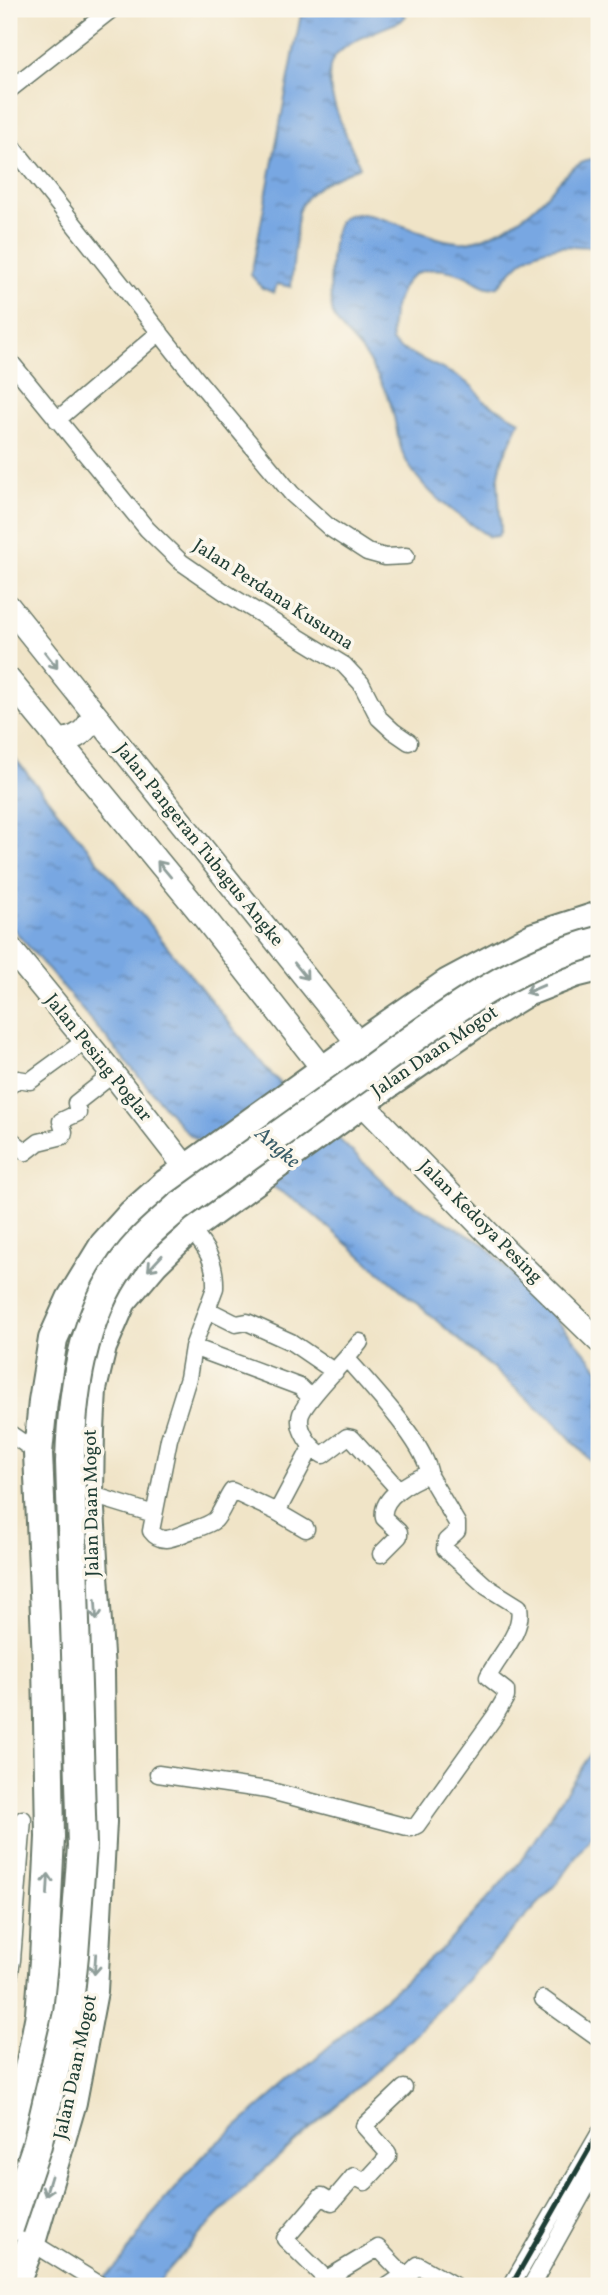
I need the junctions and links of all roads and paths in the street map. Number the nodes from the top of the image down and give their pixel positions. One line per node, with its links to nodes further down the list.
1 (112, 9): 2 (street)
2 (9, 90)
3 (9, 142): 4 (street)
4 (160, 332): 6 (street); 7 (street)
5 (9, 360): 6 (street, Jalan Perdana Kusuma)
6 (57, 419): 12 (street, Jalan Perdana Kusuma)
7 (406, 556)
8 (9, 607): 10 (main road, Jalan Pangeran Tubagus Angke, one-way to 10)
9 (9, 680): 11 (main road)
10 (94, 714): 11 (main road); 19 (main road, Jalan Pangeran Tubagus Angke, one-way to 19)
11 (58, 741): 21 (main road, one-way to 11)
12 (409, 742)
13 (599, 916): 19 (highway)
14 (599, 930): 60 (highway, Jalan Daan Mogot)
15 (599, 941): 61 (highway, Jalan Daan Mogot, bridge)
16 (9, 947): 18 (main road, Jalan Pesing Poglar)
17 (599, 967): 22 (highway, Jalan Daan Mogot, one-way to 22)
18 (85, 1041): 20 (main road, Jalan Pesing Poglar); 23 (street)
19 (360, 1044): 21 (highway); 22 (main road, Jalan Pangeran Tubagus Angke)
20 (113, 1073): 25 (street); 26 (main road, Jalan Pesing Poglar)
21 (313, 1078): 26 (highway)
22 (388, 1083): 24 (highway, Jalan Daan Mogot)
23 (9, 1086)
24 (352, 1110): 27 (highway, Jalan Daan Mogot); 29 (main road, Jalan Kedoya Pesing)
25 (9, 1138)
26 (192, 1166): 37 (highway)
27 (190, 1228): 28 (street); 40 (highway, Jalan Daan Mogot, one-way to 40)
28 (208, 1310): 31 (street); 33 (street)
29 (599, 1341)
30 (360, 1342): 32 (street)
31 (193, 1347): 34 (street); 42 (street)
32 (348, 1359): 33 (street); 38 (street)
33 (335, 1372): 34 (street)
34 (311, 1398): 36 (street)
35 (9, 1433): 37 (street)
36 (312, 1446): 39 (street); 41 (street)
37 (38, 1453): 47 (highway)
38 (428, 1474): 39 (street); 45 (street)
39 (398, 1489): 44 (street)
40 (89, 1494): 42 (street); 52 (highway, Jalan Daan Mogot, one-way to 52)
41 (277, 1512): 42 (street); 43 (street)
42 (153, 1514)
43 (306, 1529)
44 (381, 1554)
45 (158, 1774)
46 (23, 1819): 48 (street)
47 (50, 1837): 48 (street); 51 (highway, one-way to 47)
48 (22, 1838): 49 (street)
49 (9, 1978)
50 (543, 1999): 53 (street)
51 (40, 2014): 52 (highway); 54 (highway)
52 (89, 2020): 55 (highway, Jalan Daan Mogot)
53 (599, 2039)
54 (32, 2056): 55 (highway); 58 (highway)
55 (80, 2064): 61 (highway, Jalan Daan Mogot, one-way to 61)
56 (404, 2088): 63 (street)
57 (599, 2134): 68 (street)
58 (9, 2144)
59 (599, 2164): 69 (street)
60 (9, 2197)
61 (20, 2235): 64 (highway, Jalan Daan Mogot); 65 (street)
62 (403, 2276): 63 (street); 66 (street); 67 (street)
63 (324, 2283)
64 (14, 2286)
65 (102, 2286)
66 (388, 2286)
67 (455, 2286)
68 (511, 2286)
69 (531, 2286)

